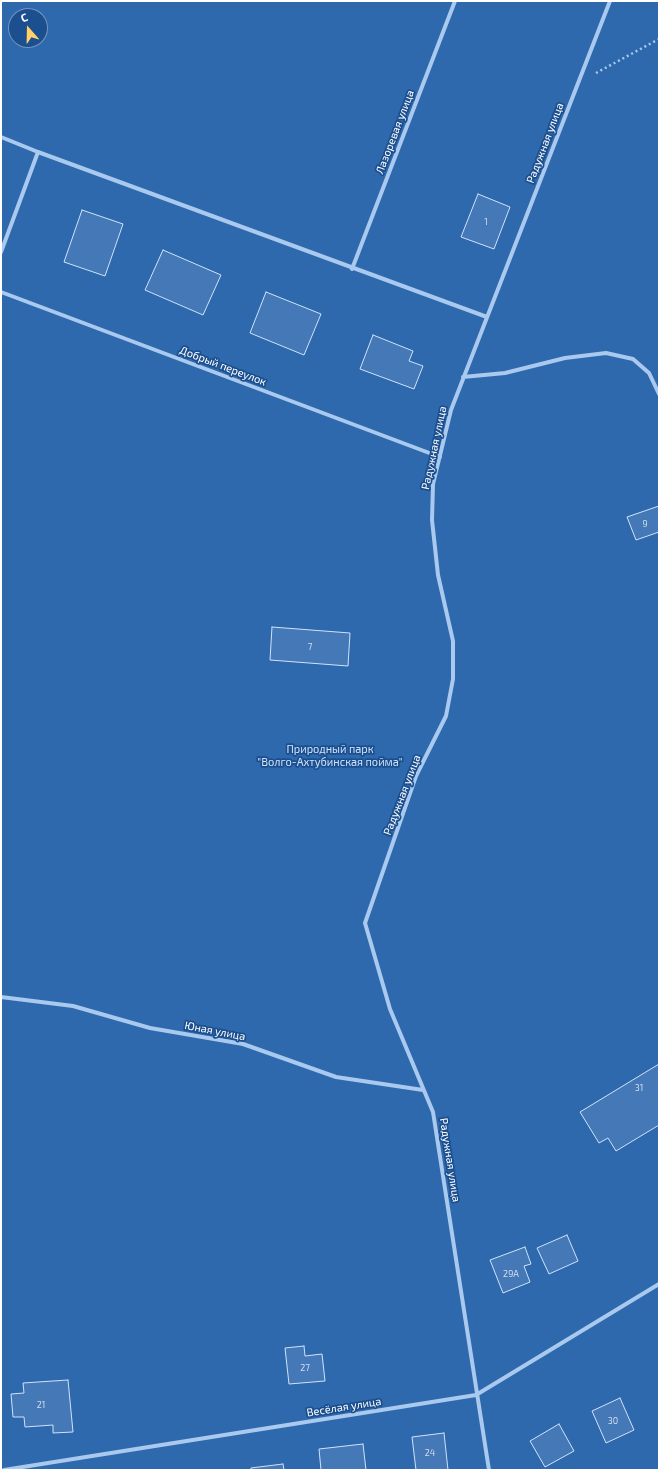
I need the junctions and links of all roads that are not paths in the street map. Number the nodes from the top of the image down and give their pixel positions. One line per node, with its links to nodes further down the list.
1 (455, 1): 6 (street, Лазоревая улица)
2 (610, 1): 8 (street, Радужная улица)
3 (1, 137): 4 (street)
4 (38, 152): 5 (street); 6 (street)
5 (1, 252)
6 (352, 269): 8 (street)
7 (1, 292): 11 (street, Добрый переулок)
8 (486, 318): 9 (street, Радужная улица)
9 (463, 376): 10 (street); 11 (street, Радужная улица)
10 (659, 394)
11 (440, 457): 13 (street, Радужная улица)
12 (1, 997): 13 (street, Юная улица)
13 (422, 1090): 15 (street, Радужная улица)
14 (659, 1284): 15 (street, Весёлая улица)
15 (476, 1395): 16 (street, Весёлая улица); 17 (street, Радужная улица)
16 (4, 1470)
17 (489, 1470)

